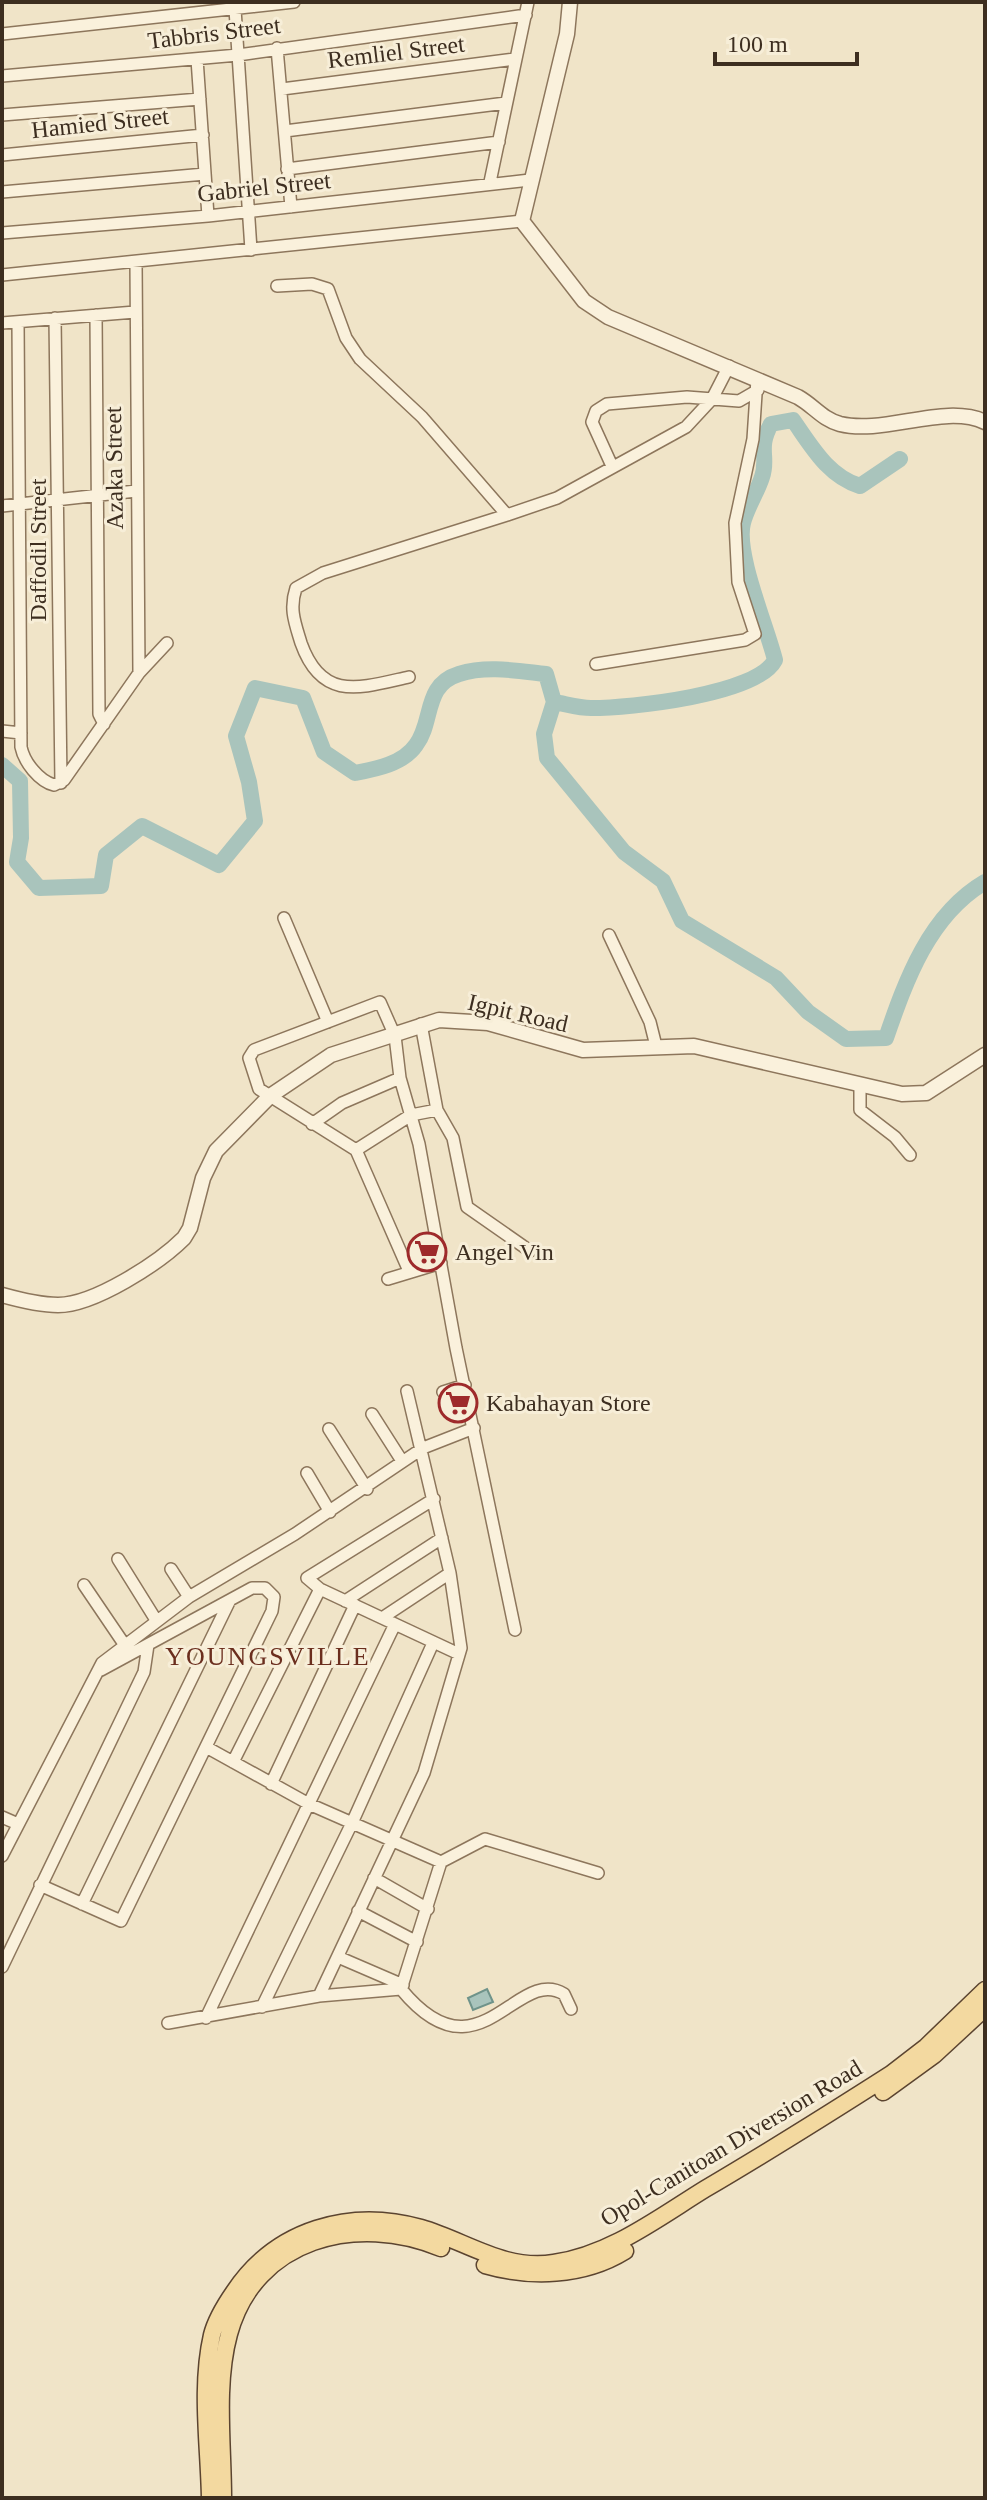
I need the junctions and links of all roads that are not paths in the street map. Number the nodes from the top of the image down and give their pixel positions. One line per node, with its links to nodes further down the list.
1 (294, 2): 4 (street)
2 (528, 2): 5 (street)
3 (570, 2): 22 (street)
4 (235, 9): 6 (street); 8 (street)
5 (526, 15): 7 (street, Tabbris Street); 10 (street)
6 (2, 34)
7 (277, 48): 8 (street, Tabbris Street); 12 (street)
8 (238, 55): 9 (street, Tabbris Street); 26 (street)
9 (197, 59): 11 (street, Tabbris Street); 13 (street)
10 (515, 59): 12 (street, Remliel Street); 14 (street)
11 (2, 76)
12 (282, 89): 16 (street)
13 (200, 99): 15 (street); 17 (street)
14 (506, 103): 16 (street); 18 (street)
15 (2, 115)
16 (285, 131): 20 (street)
17 (203, 135): 19 (street, Hamied Street); 21 (street)
18 (499, 142): 20 (street); 23 (street)
19 (2, 155)
20 (287, 169): 25 (street)
21 (205, 174): 24 (street); 27 (street)
22 (530, 180): 23 (street, Gabriel Street); 28 (street)
23 (490, 182): 25 (street, Gabriel Street)
24 (2, 192)
25 (291, 207): 26 (street, Gabriel Street)
26 (250, 212): 27 (street, Gabriel Street); 30 (street)
27 (208, 216): 29 (street, Gabriel Street)
28 (522, 221): 30 (street); 39 (street)
29 (2, 233)
30 (251, 250): 31 (street)
31 (136, 262): 32 (street); 34 (street, Azaka Street)
32 (2, 275)
33 (277, 286): 49 (street)
34 (135, 312): 35 (street); 44 (street, Azaka Street)
35 (96, 315): 36 (street); 45 (street)
36 (55, 318): 37 (street); 46 (street, Daffodil Street)
37 (18, 322): 38 (street); 47 (street)
38 (2, 323)
39 (729, 366): 40 (street); 41 (street)
40 (758, 384): 41 (street); 42 (street); 51 (street)
41 (712, 399): 43 (street); 43 (street)
42 (985, 422)
43 (612, 466): 49 (street)
44 (136, 491): 45 (street); 52 (street, Azaka Street)
45 (98, 493): 46 (street); 54 (street)
46 (60, 499): 47 (street); 57 (street, Daffodil Street)
47 (21, 505): 48 (street); 56 (street)
48 (2, 506)
49 (507, 515): 53 (street)
50 (167, 643): 52 (street)
51 (596, 664)
52 (139, 673): 54 (street)
53 (409, 677)
54 (104, 724): 57 (street)
55 (2, 731): 56 (street)
56 (21, 733): 57 (street)
57 (61, 783)
58 (284, 918): 60 (street)
59 (609, 935): 63 (street)
60 (328, 1022): 62 (street); 67 (street)
61 (421, 1024): 62 (street, Igpit Road); 63 (street, Igpit Road); 68 (street)
62 (395, 1036): 65 (street); 67 (street, Igpit Road)
63 (656, 1046): 66 (street, Igpit Road)
64 (985, 1055): 66 (street, Igpit Road)
65 (400, 1078): 69 (street); 70 (street)
66 (860, 1086): 72 (street)
67 (270, 1096): 70 (street); 77 (street, Igpit Road)
68 (437, 1110): 69 (street); 73 (street)
69 (411, 1115): 71 (street); 74 (street)
70 (312, 1124): 71 (street)
71 (356, 1150): 75 (street)
72 (910, 1155)
73 (530, 1251)
74 (441, 1263): 75 (street); 78 (street)
75 (409, 1271): 76 (street)
76 (388, 1279)
77 (2, 1295)
78 (465, 1385): 80 (street); 82 (street)
79 (407, 1391): 84 (street)
80 (443, 1392)
81 (372, 1414): 85 (street)
82 (474, 1428): 84 (street); 102 (street)
83 (329, 1429): 87 (street)
84 (423, 1448): 85 (street); 88 (street)
85 (402, 1461): 87 (street)
86 (307, 1473): 89 (street)
87 (367, 1489): 89 (street)
88 (434, 1499): 90 (street); 95 (street)
89 (330, 1512): 96 (street)
90 (442, 1538): 93 (street); 98 (street)
91 (118, 1559): 100 (street)
92 (171, 1569): 96 (street)
93 (450, 1573): 99 (street); 106 (street)
94 (84, 1585): 104 (street)
95 (320, 1589): 98 (street); 109 (street)
96 (189, 1597): 100 (street)
97 (230, 1600): 105 (street); 108 (street); 121 (street)
98 (350, 1603): 99 (street); 110 (street)
99 (382, 1618): 101 (street)
100 (156, 1620): 104 (street)
101 (395, 1624): 103 (street); 111 (street)
102 (515, 1630)
103 (433, 1643): 106 (street); 113 (street)
104 (124, 1644): 107 (street)
105 (148, 1645): 107 (street); 120 (street)
106 (459, 1654): 115 (street)
107 (94, 1674): 114 (street)
108 (206, 1747): 109 (street); 121 (street)
109 (233, 1762): 110 (street)
110 (271, 1784): 111 (street)
111 (309, 1804): 113 (street); 133 (street)
112 (2, 1817): 114 (street)
113 (352, 1823): 115 (street); 130 (street)
114 (18, 1824): 116 (street)
115 (392, 1840): 117 (street); 119 (street)
116 (2, 1856)
117 (441, 1862): 118 (street); 122 (street)
118 (598, 1873)
119 (374, 1878): 122 (street); 123 (street)
120 (40, 1885): 121 (street); 126 (street)
121 (82, 1904)
122 (428, 1909): 124 (street)
123 (358, 1911): 124 (street); 125 (street)
124 (417, 1942): 127 (street)
125 (338, 1957): 127 (street); 129 (street)
126 (2, 1967)
127 (402, 1987): 129 (street); 132 (street)
128 (985, 1990): 135 (main road, Opol-Canitoan Diversion Road)
129 (319, 1996): 130 (street)
130 (262, 2007): 133 (street)
131 (985, 2008): 136 (main road, Opol-Canitoan Diversion Road)
132 (571, 2009)
133 (206, 2018): 134 (street)
134 (168, 2023)
135 (210, 2498)
136 (223, 2498)

